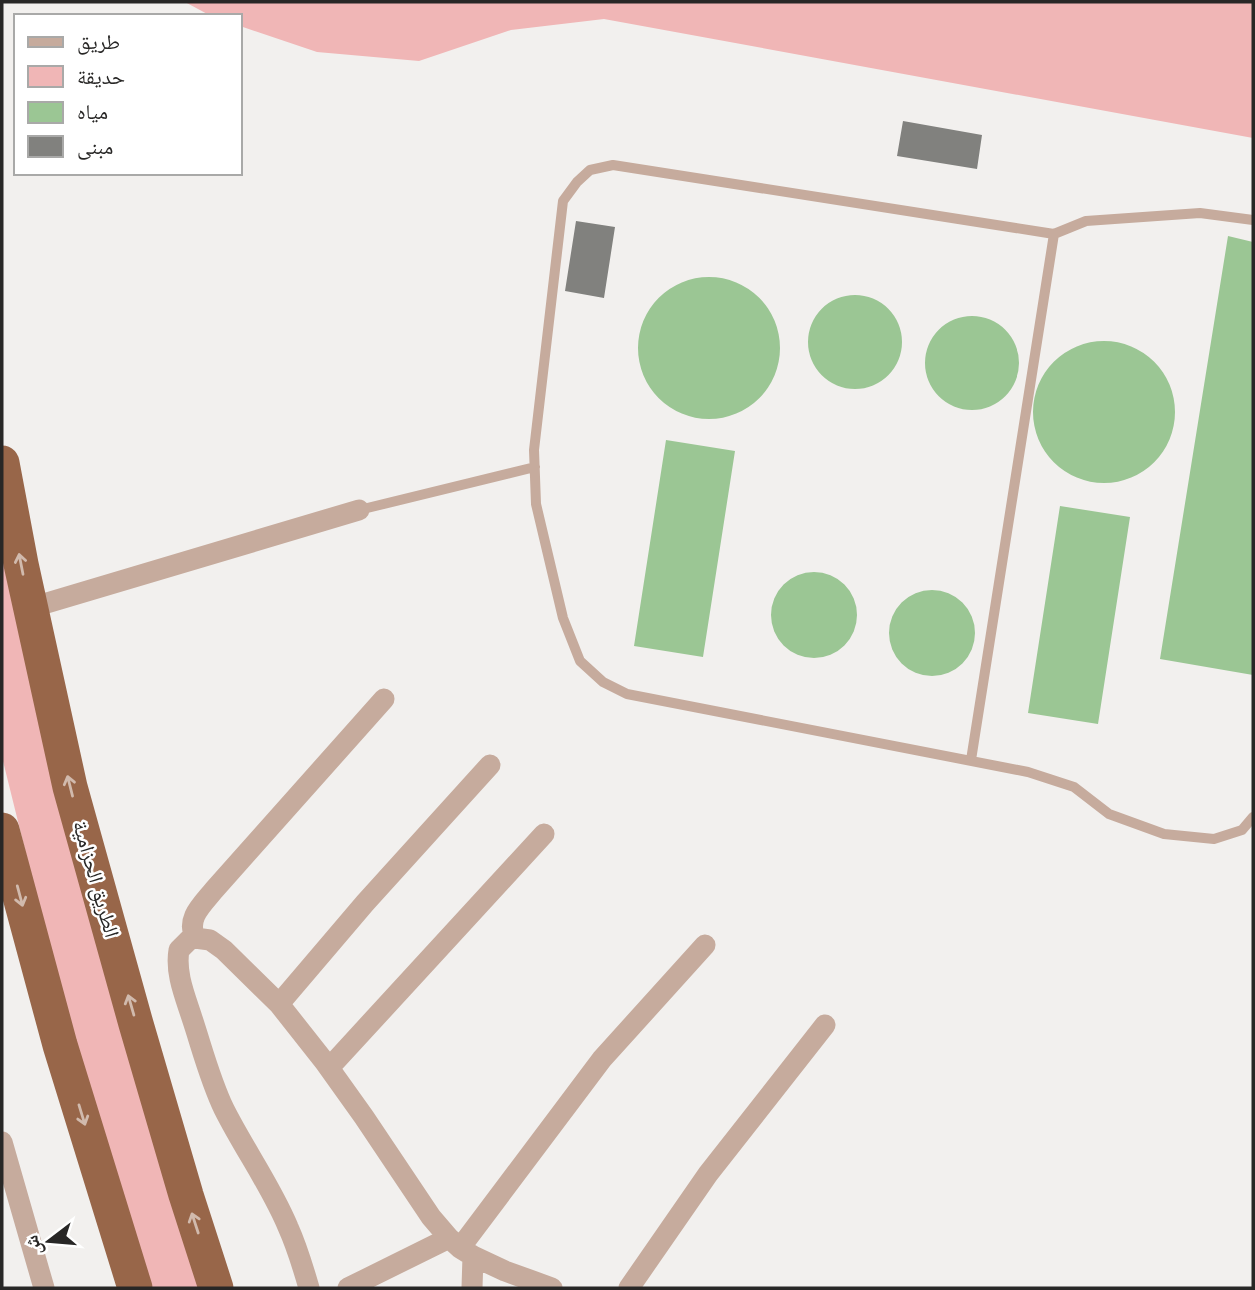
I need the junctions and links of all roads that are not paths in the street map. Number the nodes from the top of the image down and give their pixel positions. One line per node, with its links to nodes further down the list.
1 (1253, 220): 2 (lane)
2 (1054, 234): 4 (lane); 8 (lane)
3 (2, 463): 6 (highway, الطريق الحزامية, one-way to 3)
4 (535, 467): 5 (lane); 8 (lane)
5 (359, 510): 6 (street)
6 (30, 608): 22 (highway, الطريق الحزامية, one-way to 6)
7 (384, 699): 13 (street)
8 (971, 760): 10 (lane)
9 (490, 765): 15 (street)
10 (1253, 817)
11 (2, 831): 21 (highway, one-way to 21)
12 (544, 834): 17 (street)
13 (195, 938): 15 (street); 23 (street)
14 (705, 945): 19 (street)
15 (279, 1004): 17 (street)
16 (825, 1025): 27 (street)
17 (329, 1068): 19 (street)
18 (2, 1142): 20 (street)
19 (460, 1247): 24 (street); 25 (street); 26 (street)
20 (44, 1288)
21 (135, 1288)
22 (216, 1288)
23 (309, 1288)
24 (348, 1288)
25 (472, 1288)
26 (552, 1288)
27 (629, 1288)

